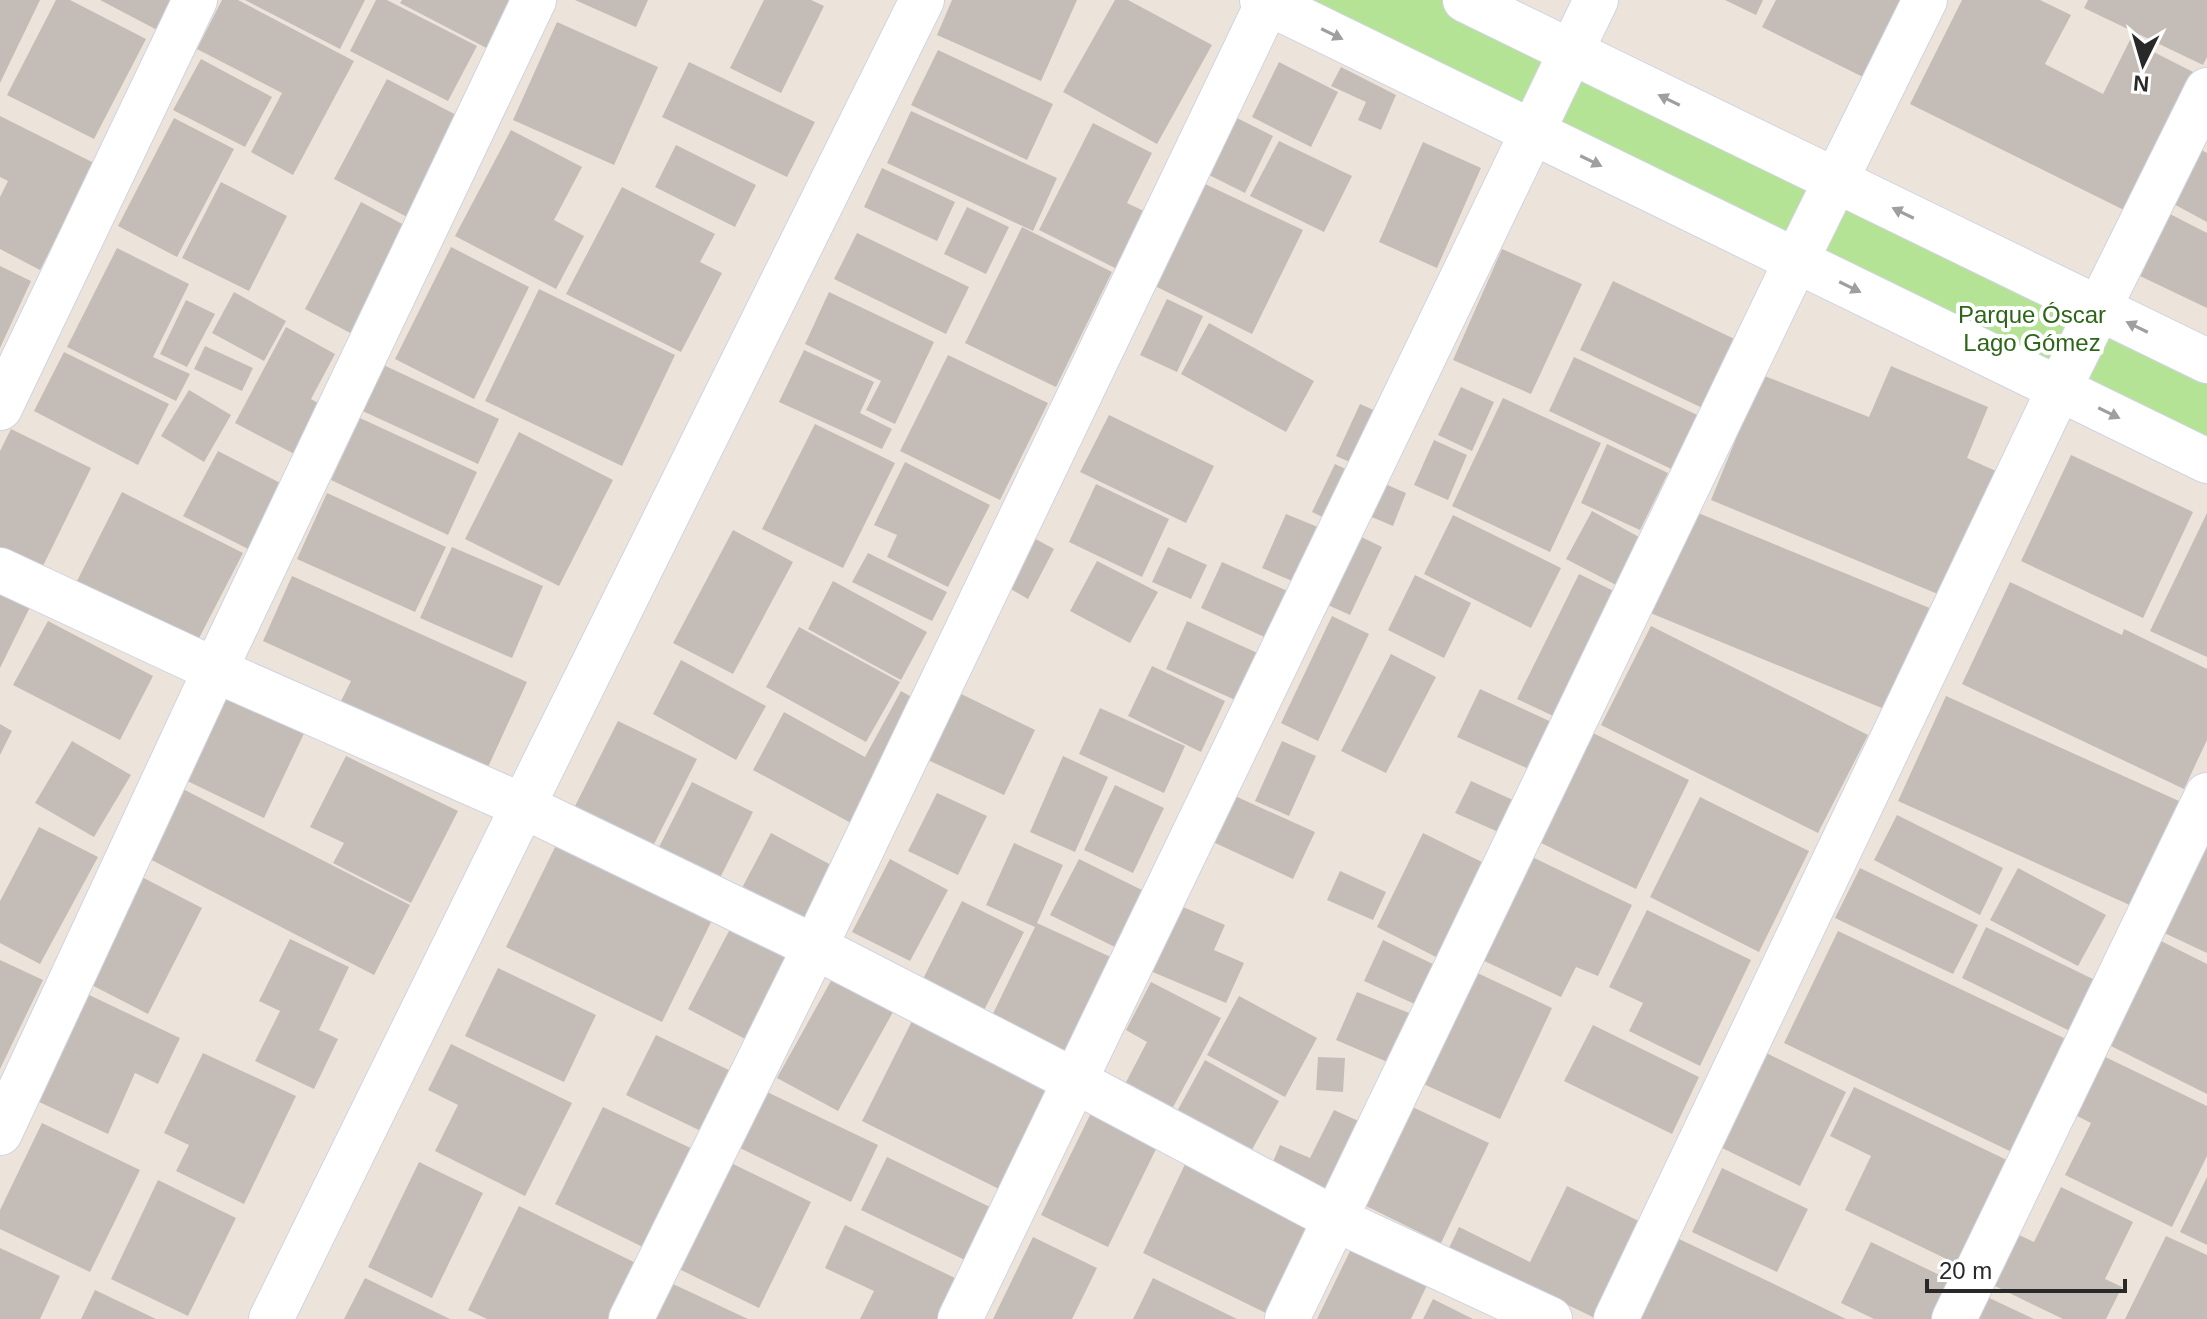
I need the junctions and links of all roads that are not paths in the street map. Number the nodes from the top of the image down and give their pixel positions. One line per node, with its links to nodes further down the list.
1 (195, 0): 16 (street)
2 (534, 0): 19 (street)
3 (922, 0): 21 (street)
4 (1465, 0): 8 (street)
5 (1596, 0): 8 (street)
6 (1925, 0): 11 (street)
7 (1266, 1): 10 (street, one-way to 10); 22 (street)
8 (1571, 52): 10 (street); 11 (street, one-way to 8)
9 (2207, 90): 13 (street)
10 (1532, 132): 12 (street, one-way to 12); 23 (street)
11 (1836, 181): 12 (street); 13 (street, one-way to 11)
12 (1796, 261): 15 (street, one-way to 15); 25 (street)
13 (2098, 308): 14 (street, one-way to 13); 15 (street)
14 (2207, 361)
15 (2059, 389): 17 (street, one-way to 17); 31 (street)
16 (0, 408)
17 (2207, 461)
18 (0, 570): 19 (street)
19 (215, 670): 21 (street); 24 (street)
20 (2207, 795): 32 (street)
21 (523, 806): 22 (street); 26 (street)
22 (815, 947): 23 (street); 27 (street)
23 (1075, 1081): 25 (street); 28 (street)
24 (0, 1133)
25 (1335, 1219): 29 (street); 30 (street)
26 (271, 1319)
27 (631, 1319)
28 (960, 1319)
29 (1287, 1319)
30 (1550, 1319)
31 (1616, 1319)
32 (1954, 1319)

